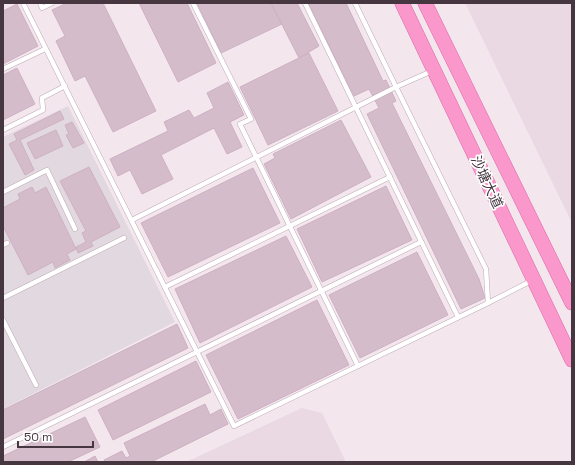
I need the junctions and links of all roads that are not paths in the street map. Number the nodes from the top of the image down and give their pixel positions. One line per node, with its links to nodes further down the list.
1 (23, 3): 9 (lane)
2 (40, 3): 3 (lane)
3 (52, 3)
4 (193, 3): 16 (lane)
5 (305, 3): 14 (lane)
6 (354, 3): 13 (lane)
7 (402, 3): 11 (main road, 沙塘大道)
8 (425, 3): 28 (main road, 沙塘大道)
9 (45, 49): 10 (lane); 12 (lane)
10 (3, 69)
11 (434, 70): 13 (lane); 24 (main road, 沙塘大道)
12 (65, 86): 15 (lane); 19 (lane)
13 (396, 87): 14 (lane); 29 (lane)
14 (356, 107): 16 (lane); 17 (lane)
15 (3, 130)
16 (256, 157): 19 (lane); 20 (lane)
17 (390, 177): 20 (lane); 23 (lane)
18 (3, 192): 21 (lane)
19 (132, 220): 25 (lane)
20 (290, 226): 25 (lane); 26 (lane)
21 (75, 229)
22 (124, 238): 27 (lane)
23 (421, 242): 26 (lane); 30 (lane)
24 (533, 280): 29 (lane); 33 (main road, 沙塘大道)
25 (165, 287): 32 (lane)
26 (321, 291): 32 (lane); 34 (lane)
27 (3, 298)
28 (572, 302)
29 (488, 303): 30 (lane)
30 (458, 317): 34 (lane)
31 (3, 320): 35 (lane)
32 (197, 352): 34 (lane); 36 (lane)
33 (572, 360)
34 (358, 366)
35 (36, 384)
36 (3, 448)

